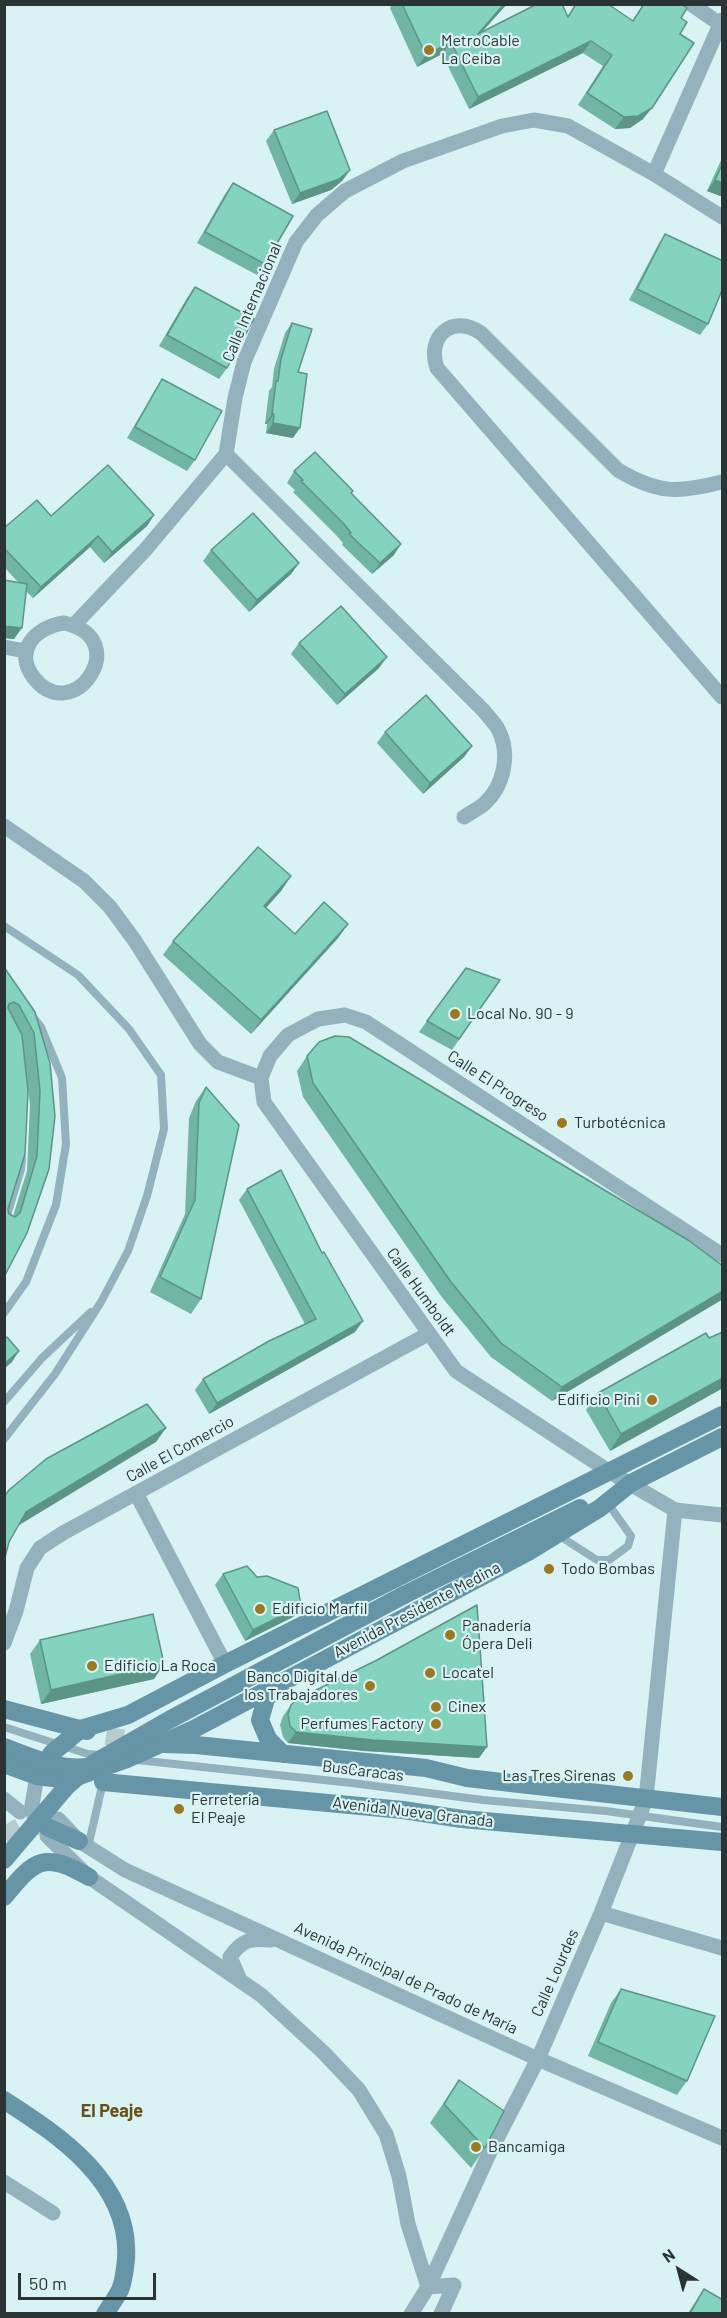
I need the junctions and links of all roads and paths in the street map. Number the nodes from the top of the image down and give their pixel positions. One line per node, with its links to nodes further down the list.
1 (691, 4): 2 (street)
2 (721, 22): 3 (street)
3 (654, 174): 4 (street, Calle Internacional); 5 (street, Calle Internacional)
4 (723, 217)
5 (226, 454): 7 (street); 11 (street)
6 (723, 482): 10 (street)
7 (74, 625): 9 (street); 9 (street)
8 (4, 647): 9 (street)
9 (25, 651)
10 (723, 696)
11 (464, 817)
12 (4, 826): 15 (street)
13 (4, 926): 19 (lane)
14 (29, 1011): 20 (lane)
15 (261, 1078): 18 (street, Calle El Progreso); 21 (street, Calle Humboldt)
16 (22, 1148): 17 (lane)
17 (4, 1225)
18 (723, 1256)
19 (101, 1302): 22 (lane); 26 (lane)
20 (4, 1314)
21 (428, 1334): 27 (street, Calle Humboldt); 29 (street, Calle El Comercio)
22 (4, 1402)
23 (723, 1415): 24 (street)
24 (694, 1429): 27 (street); 28 (street)
25 (723, 1437): 28 (street, Avenida Presidente Medina)
26 (4, 1439)
27 (610, 1472): 28 (street, Calle Humboldt); 35 (street)
28 (631, 1483): 30 (street, Avenida Presidente Medina); 31 (street, Calle Humboldt); 48 (street, bridge)
29 (136, 1493): 34 (street, Calle El Comercio); 35 (street)
30 (607, 1502): 33 (street, Avenida Presidente Medina); 33 (lane)
31 (675, 1510): 32 (street); 53 (street)
32 (723, 1515)
33 (557, 1535): 36 (street, Avenida Presidente Medina)
34 (4, 1642)
35 (225, 1664): 39 (street)
36 (280, 1682): 42 (street, Avenida Presidente Medina); 45 (street)
37 (4, 1709): 39 (street)
38 (4, 1727): 43 (lane, BusCaracas)
39 (81, 1729): 40 (street); 43 (street)
40 (106, 1736)
41 (133, 1740): 42 (street)
42 (159, 1744): 45 (street); 46 (street, Avenida Presidente Medina)
43 (60, 1745): 46 (lane, BusCaracas); 49 (street)
44 (4, 1747): 48 (street, bridge)
45 (283, 1754): 53 (street)
46 (127, 1759): 49 (street, Avenida Presidente Medina); 53 (lane, BusCaracas)
47 (4, 1764): 49 (street)
48 (87, 1767): 60 (street, bridge)
49 (37, 1776): 55 (street)
50 (103, 1782): 57 (street, Avenida Nueva Granada); 59 (lane)
51 (4, 1799): 54 (street)
52 (723, 1807): 53 (street)
53 (642, 1808): 56 (lane, BusCaracas); 57 (street, Calle Lourdes)
54 (20, 1812)
55 (47, 1827): 59 (street); 61 (street)
56 (723, 1827)
57 (631, 1834): 58 (street, Avenida Nueva Granada); 63 (street, Calle Lourdes)
58 (723, 1842)
59 (83, 1844): 64 (street, Avenida Principal de Prado de María)
60 (4, 1860)
61 (89, 1877): 62 (street); 66 (street)
62 (4, 1897)
63 (601, 1913): 65 (street); 67 (street, Calle Lourdes)
64 (283, 1941): 66 (street); 67 (street, Avenida Principal de Prado de María)
65 (723, 1948)
66 (242, 1984): 72 (street)
67 (538, 2058): 69 (street, Avenida Principal de Prado de María); 72 (street, Calle Lourdes)
68 (4, 2100): 73 (street)
69 (723, 2138)
70 (4, 2182): 71 (street)
71 (53, 2213)
72 (428, 2287): 74 (street, Calle Lourdes); 75 (street)
73 (105, 2313)
74 (411, 2313)
75 (441, 2313)

